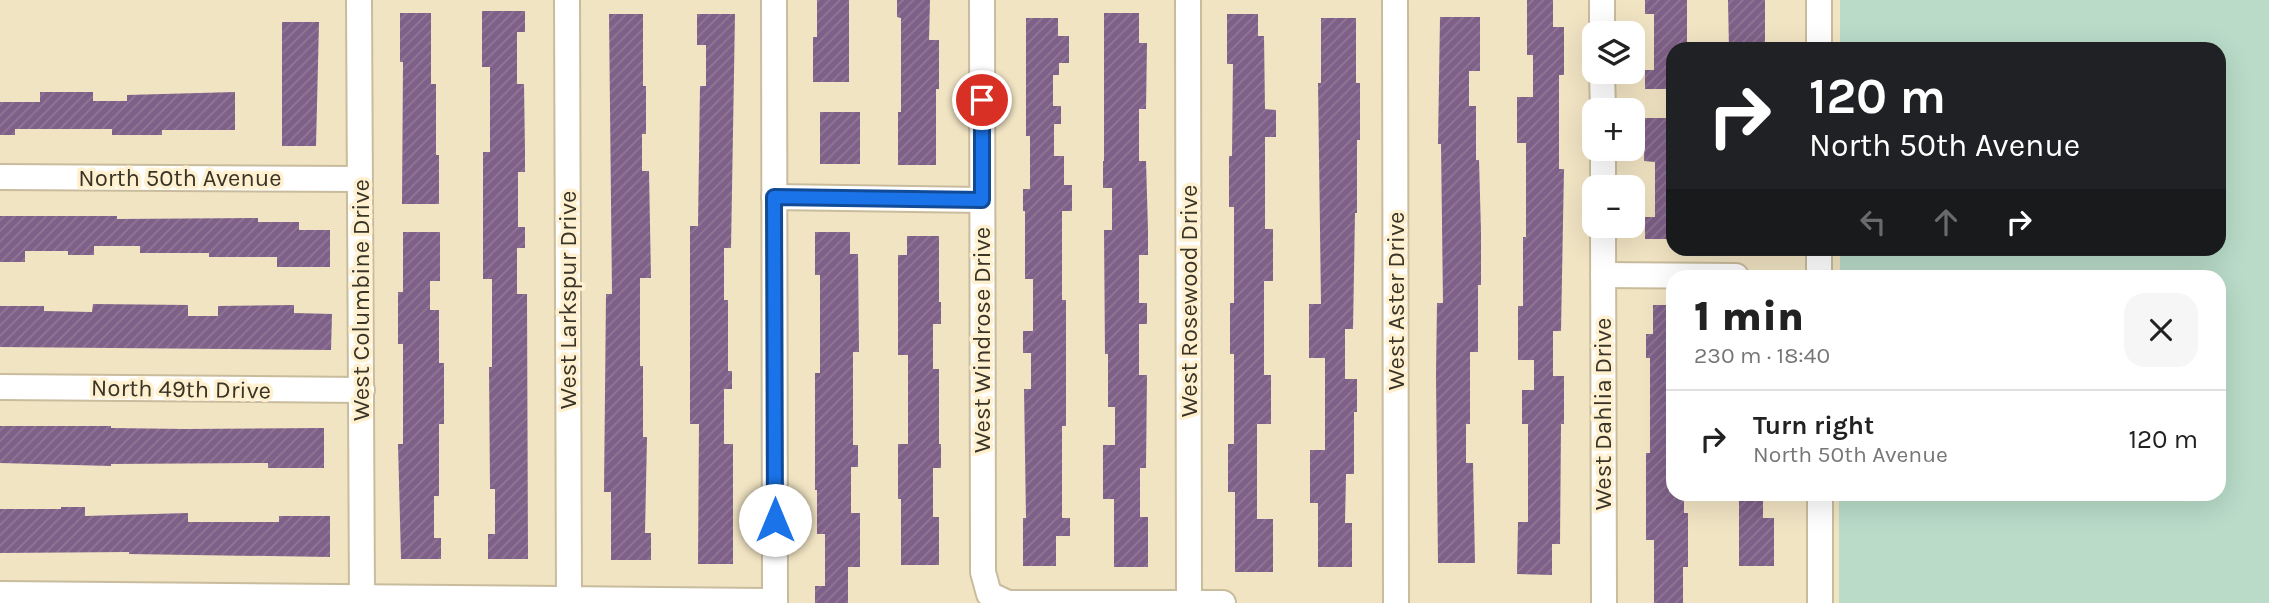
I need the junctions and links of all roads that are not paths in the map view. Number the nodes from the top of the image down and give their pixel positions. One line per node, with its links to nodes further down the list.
1 (359, 0): 12 (street, West Columbine Drive)
2 (567, 0): 23 (street, West Larkspur Drive)
3 (774, 0): 13 (street)
4 (982, 0): 14 (street, West Windrose Drive)
5 (1188, 0): 25 (street, West Rosewood Drive)
6 (1395, 0): 27 (street, West Aster Drive)
7 (1602, 0): 9 (street)
8 (1819, 0): 10 (street)
9 (1602, 21)
10 (1819, 42)
11 (0, 177): 12 (street, North 50th Avenue)
12 (359, 179): 19 (street, West Columbine Drive)
13 (774, 197): 14 (street); 24 (street)
14 (982, 200): 25 (street, West Windrose Drive)
15 (1603, 238): 16 (street, West Dahlia Drive)
16 (1603, 275): 17 (street); 28 (street, West Dahlia Drive)
17 (1666, 275)
18 (0, 387): 19 (street, North 49th Drive)
19 (362, 390): 22 (street, West Columbine Drive)
20 (1820, 501): 29 (street)
21 (0, 594): 22 (street)
22 (362, 599): 23 (street)
23 (569, 600): 24 (street)
24 (775, 602)
25 (1189, 603): 26 (street)
26 (1223, 603)
27 (1396, 603)
28 (1604, 603)
29 (1820, 603)

